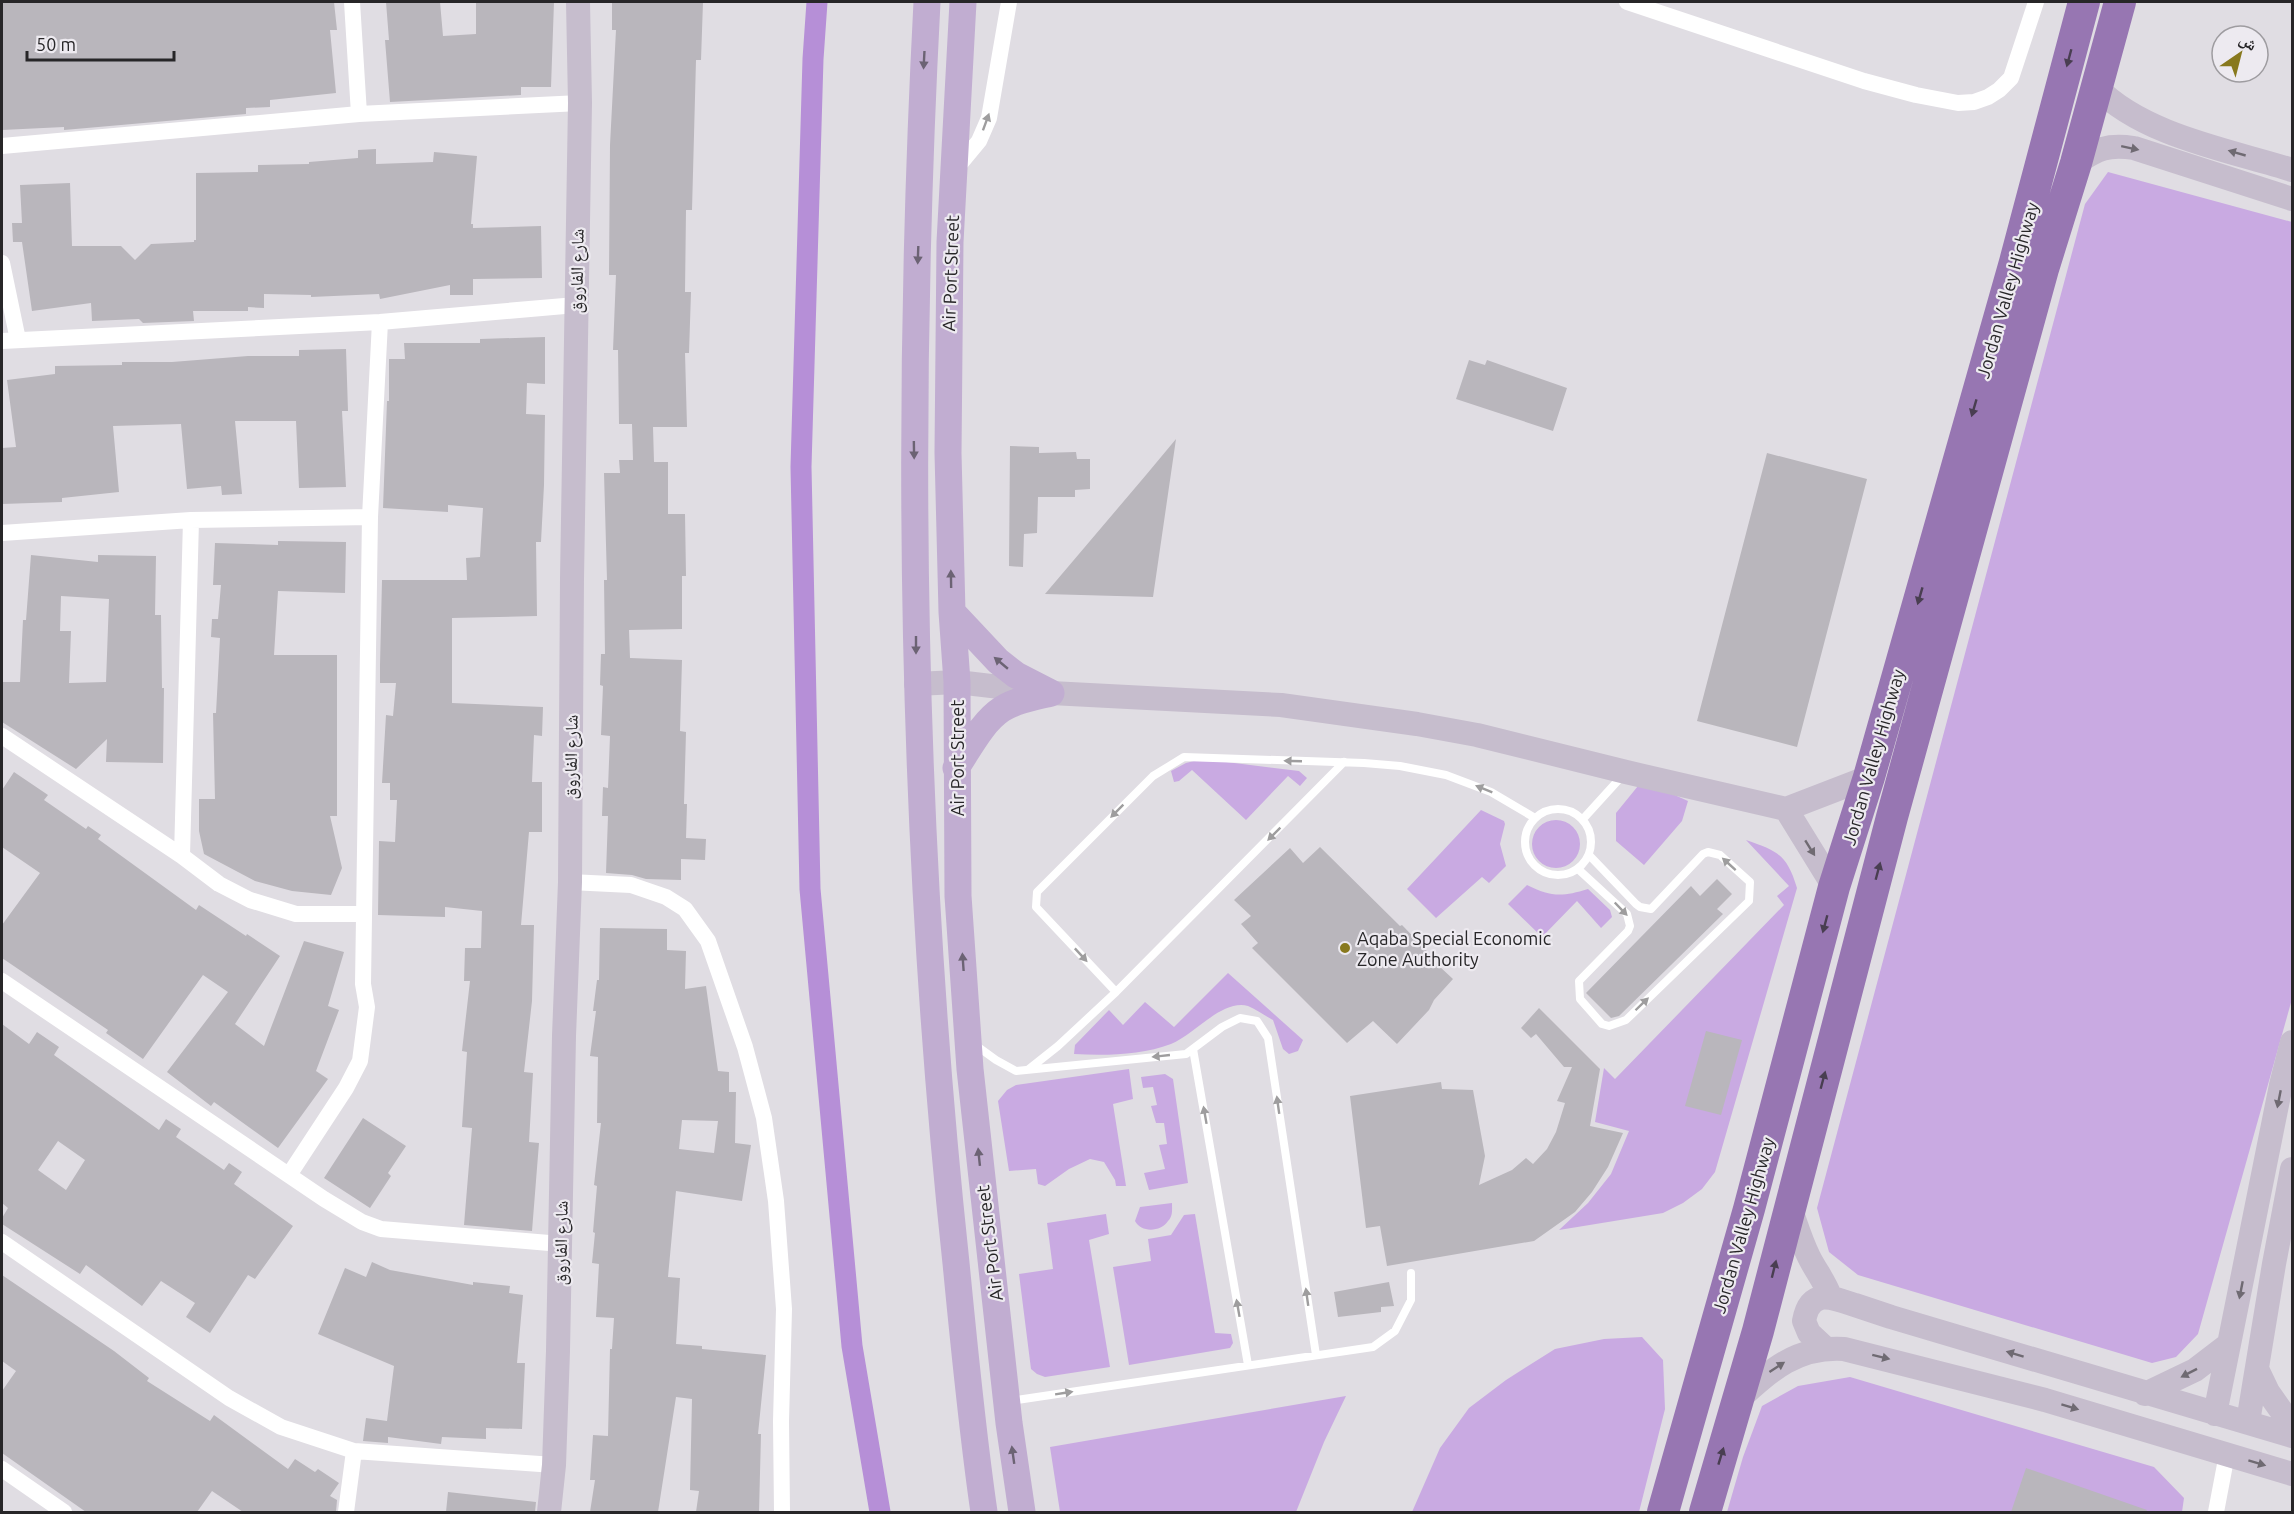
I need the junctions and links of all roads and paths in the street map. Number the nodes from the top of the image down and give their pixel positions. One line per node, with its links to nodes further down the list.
1 (352, 2): 12 (street)
2 (578, 2): 11 (main road, شارع الفاروق)
3 (927, 2): 28 (main road, Air Port Street, one-way to 28)
4 (963, 2): 15 (main road, Air Port Street)
5 (1009, 2): 15 (street, one-way to 5)
6 (1627, 2): 7 (street)
7 (2036, 2)
8 (2084, 2): 19 (highway, Jordan Valley Highway, one-way to 19)
9 (2120, 2): 10 (highway, Jordan Valley Highway)
10 (2096, 87): 14 (highway, Jordan Valley Highway); 16 (main road, one-way to 10)
11 (580, 103): 12 (street); 20 (main road, شارع الفاروق)
12 (359, 114): 13 (street)
13 (2, 146)
14 (2076, 163): 17 (main road, one-way to 17); 19 (highway, Jordan Valley Highway)
15 (954, 170): 26 (main road, Air Port Street, one-way to 15)
16 (2292, 170)
17 (2292, 199)
18 (2, 263): 22 (street)
19 (2029, 266): 34 (highway, Jordan Valley Highway, one-way to 34); 52 (highway, Jordan Valley Highway, one-way to 19)
20 (576, 305): 21 (street); 41 (main road, شارع الفاروق)
21 (380, 322): 22 (street); 23 (street)
22 (10, 341)
23 (370, 517): 24 (street); 43 (street)
24 (191, 520): 25 (street); 39 (street)
25 (2, 533)
26 (952, 612): 27 (main road, Air Port Street); 29 (main road, one-way to 26)
27 (957, 682): 28 (main road); 29 (main road); 32 (main road, Air Port Street)
28 (916, 684): 80 (main road, Air Port Street)
29 (1051, 693): 32 (main road); 33 (main road)
30 (2, 736): 39 (street)
31 (1344, 762): 36 (lane, one-way to 31); 45 (lane, one-way to 45); 45 (lane, one-way to 45)
32 (956, 768): 46 (main road, Air Port Street, one-way to 32)
33 (1626, 772): 35 (main road); 37 (lane)
34 (1869, 777): 35 (main road); 42 (highway, Jordan Valley Highway)
35 (1786, 809): 42 (main road, one-way to 42)
36 (1535, 818): 37 (lane); 40 (lane)
37 (1582, 819): 38 (lane)
38 (1589, 855): 40 (lane); 40 (lane, one-way to 38)
39 (182, 856): 43 (street)
40 (1578, 869)
41 (570, 882): 54 (main road, شارع الفاروق); 79 (street)
42 (1834, 887): 57 (highway, Jordan Valley Highway, one-way to 57)
43 (363, 914): 51 (street)
44 (2, 981): 51 (street)
45 (1116, 992): 49 (lane)
46 (968, 1040): 49 (lane); 66 (main road, Air Port Street, one-way to 46)
47 (2292, 1042): 59 (main road, one-way to 59)
48 (1193, 1049): 49 (lane, one-way to 49); 61 (lane, one-way to 48); 62 (lane, one-way to 48)
49 (1029, 1069)
50 (2292, 1169): 63 (main road)
51 (289, 1175): 54 (street)
52 (1790, 1207): 56 (main road); 58 (highway, Jordan Valley Highway, one-way to 52)
53 (2, 1242): 71 (street)
54 (561, 1244): 73 (main road, شارع الفاروق)
55 (1411, 1273): 61 (lane)
56 (1830, 1296): 60 (main road); 64 (main road, one-way to 56)
57 (1722, 1300): 58 (highway); 82 (highway, Jordan Valley Highway)
58 (1763, 1311): 65 (highway, Jordan Valley Highway)
59 (2229, 1344): 64 (main road, one-way to 64); 67 (main road)
60 (1824, 1347): 65 (main road, one-way to 60); 72 (main road, one-way to 72)
61 (1316, 1355): 62 (lane)
62 (1248, 1365): 66 (lane, one-way to 62)
63 (2257, 1369): 68 (main road); 69 (main road)
64 (2145, 1394): 67 (main road)
65 (1738, 1400): 83 (highway, Jordan Valley Highway, one-way to 65)
66 (1006, 1401): 81 (main road, Air Port Street, one-way to 66)
67 (2215, 1414): 68 (main road)
68 (2248, 1422): 70 (main road)
69 (2292, 1426)
70 (2292, 1436)
71 (354, 1451): 73 (street); 77 (street)
72 (2227, 1454): 75 (main road, one-way to 75); 84 (street)
73 (554, 1465): 78 (main road, شارع الفاروق)
74 (2, 1469): 76 (street)
75 (2292, 1474)
76 (64, 1512)
77 (346, 1512)
78 (549, 1512)
79 (782, 1512)
80 (984, 1512)
81 (1022, 1512)
82 (1662, 1512)
83 (1705, 1512)
84 (2216, 1512)

